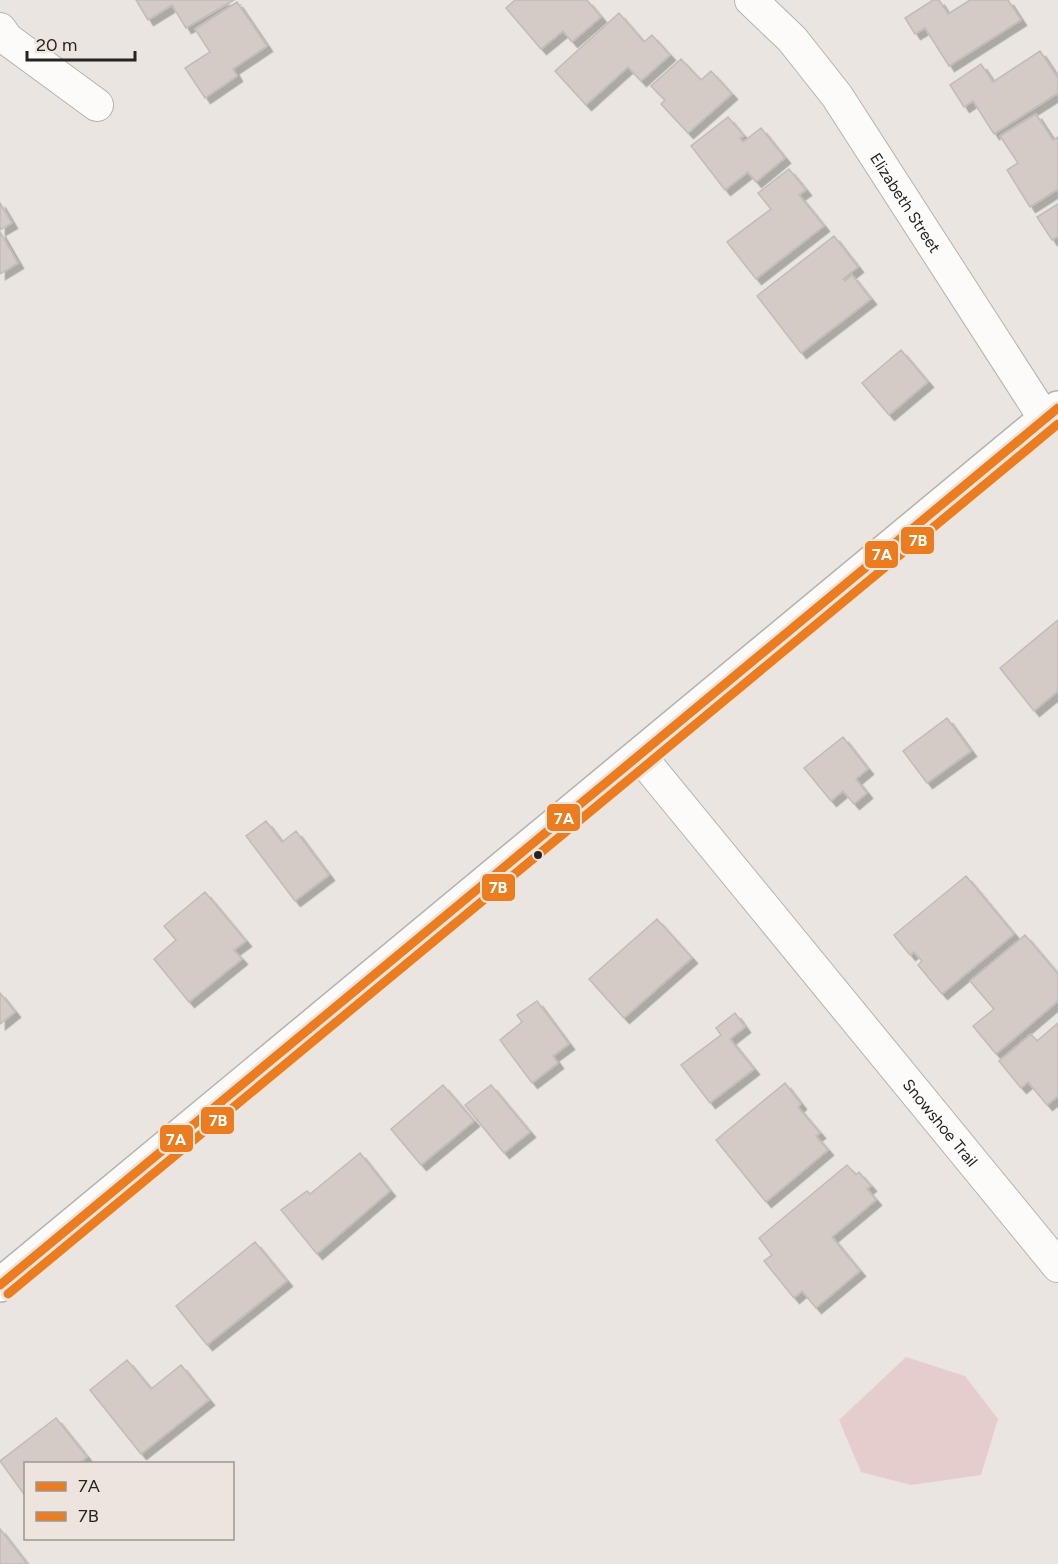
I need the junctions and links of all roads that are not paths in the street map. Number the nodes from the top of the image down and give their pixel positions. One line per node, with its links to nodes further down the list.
1 (751, 0): 4 (street, Elizabeth Street)
2 (0, 29): 3 (street)
3 (97, 105)
4 (1052, 413): 5 (street)
5 (640, 756): 6 (street, Snowshoe Trail); 7 (street)
6 (1058, 1266)
7 (0, 1285)

